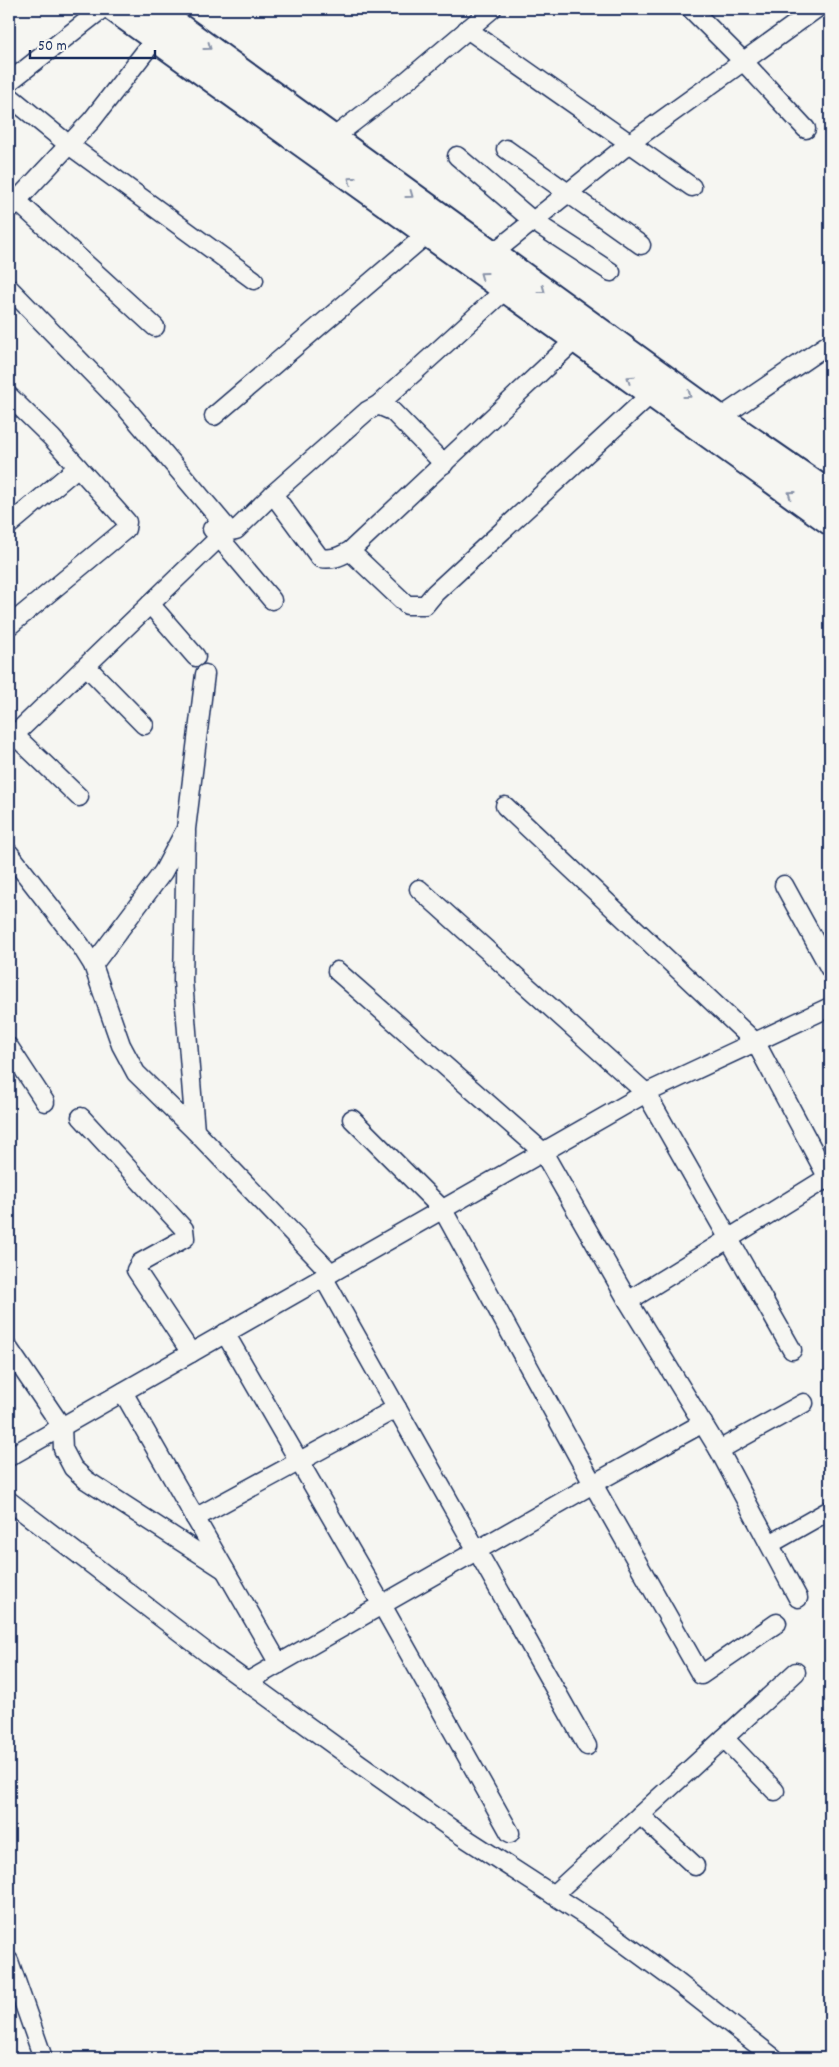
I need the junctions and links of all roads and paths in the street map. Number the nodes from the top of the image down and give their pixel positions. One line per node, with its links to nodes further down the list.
1 (102, 9): 10 (street)
2 (114, 9): 8 (street)
3 (155, 9): 13 (street, one-way to 13)
4 (492, 9): 7 (street)
5 (690, 9): 9 (street)
6 (816, 9): 9 (street)
7 (467, 28): 13 (street); 14 (street)
8 (155, 39): 15 (street); 22 (street, one-way to 8)
9 (743, 61): 12 (street); 14 (street)
10 (9, 82)
11 (9, 96): 15 (street)
12 (806, 130)
13 (334, 137): 24 (street, one-way to 24)
14 (630, 143): 18 (street); 19 (street)
15 (69, 145): 20 (street); 26 (street)
16 (506, 149): 19 (street)
17 (457, 156): 21 (street)
18 (692, 187)
19 (568, 192): 21 (street); 23 (street)
20 (13, 205): 29 (street)
21 (533, 221): 24 (street); 25 (street)
22 (427, 234): 28 (street, one-way to 22); 35 (street)
23 (641, 245)
24 (492, 254): 36 (street, one-way to 36)
25 (611, 272)
26 (254, 280)
27 (9, 288): 44 (street)
28 (505, 290): 30 (street); 34 (street)
29 (155, 327)
30 (574, 340): 32 (street, one-way to 30); 37 (street)
31 (830, 343): 36 (street)
32 (651, 394): 42 (street, one-way to 32); 45 (street)
33 (9, 396): 38 (street)
34 (378, 405): 37 (street); 40 (street)
35 (214, 416)
36 (720, 418): 39 (street)
37 (444, 464): 45 (street)
38 (78, 467): 43 (street); 48 (street)
39 (825, 484)
40 (273, 494): 44 (street); 45 (street)
41 (201, 515): 44 (street)
42 (830, 522)
43 (9, 525)
44 (223, 533): 46 (street); 47 (street)
45 (350, 551)
46 (272, 600)
47 (150, 604): 49 (street); 50 (street)
48 (9, 626)
49 (196, 657)
50 (86, 666): 52 (street); 53 (street)
51 (205, 674): 56 (street)
52 (144, 725)
53 (10, 735): 54 (street)
54 (78, 797)
55 (505, 806): 64 (street)
56 (186, 829): 60 (street); 70 (street)
57 (9, 853): 60 (street)
58 (784, 885): 61 (street)
59 (419, 889): 66 (street)
60 (93, 965): 70 (street)
61 (830, 969)
62 (336, 971): 71 (street)
63 (830, 1007): 64 (street)
64 (756, 1043): 66 (street); 72 (street)
65 (9, 1047): 67 (street)
66 (646, 1093): 71 (street); 74 (street)
67 (45, 1102)
68 (81, 1118): 80 (street)
69 (352, 1119): 73 (street)
70 (195, 1131): 75 (street)
71 (543, 1152): 73 (street); 76 (street)
72 (829, 1178): 74 (street)
73 (443, 1210): 75 (street); 89 (street)
74 (728, 1239): 76 (street); 79 (street)
75 (327, 1275): 77 (street); 83 (street)
76 (628, 1301): 84 (street)
77 (225, 1333): 80 (street); 88 (street)
78 (9, 1349): 85 (street)
79 (792, 1350)
80 (191, 1353): 81 (street)
81 (122, 1392): 85 (street); 92 (street)
82 (804, 1404): 86 (street)
83 (397, 1408): 88 (street); 94 (street)
84 (703, 1424): 86 (street); 89 (street)
85 (62, 1427): 87 (street); 95 (street)
86 (720, 1450): 93 (street)
87 (9, 1457)
88 (299, 1461): 92 (street); 97 (street)
89 (593, 1484): 94 (street); 98 (street)
90 (9, 1501): 101 (street)
91 (830, 1510): 93 (street)
92 (195, 1518): 95 (street)
93 (770, 1544): 96 (street)
94 (477, 1551): 97 (street); 103 (street)
95 (224, 1570): 99 (street)
96 (798, 1598)
97 (382, 1605): 99 (street); 106 (street)
98 (777, 1624)
99 (279, 1664): 101 (street)
100 (796, 1672): 102 (street)
101 (248, 1682): 108 (street)
102 (724, 1738): 104 (street); 105 (street)
103 (587, 1746)
104 (774, 1791)
105 (640, 1815): 107 (street); 108 (street)
106 (510, 1833)
107 (695, 1866)
108 (554, 1895): 111 (street)
109 (9, 1961): 110 (street)
110 (43, 2058)
111 (774, 2058)

